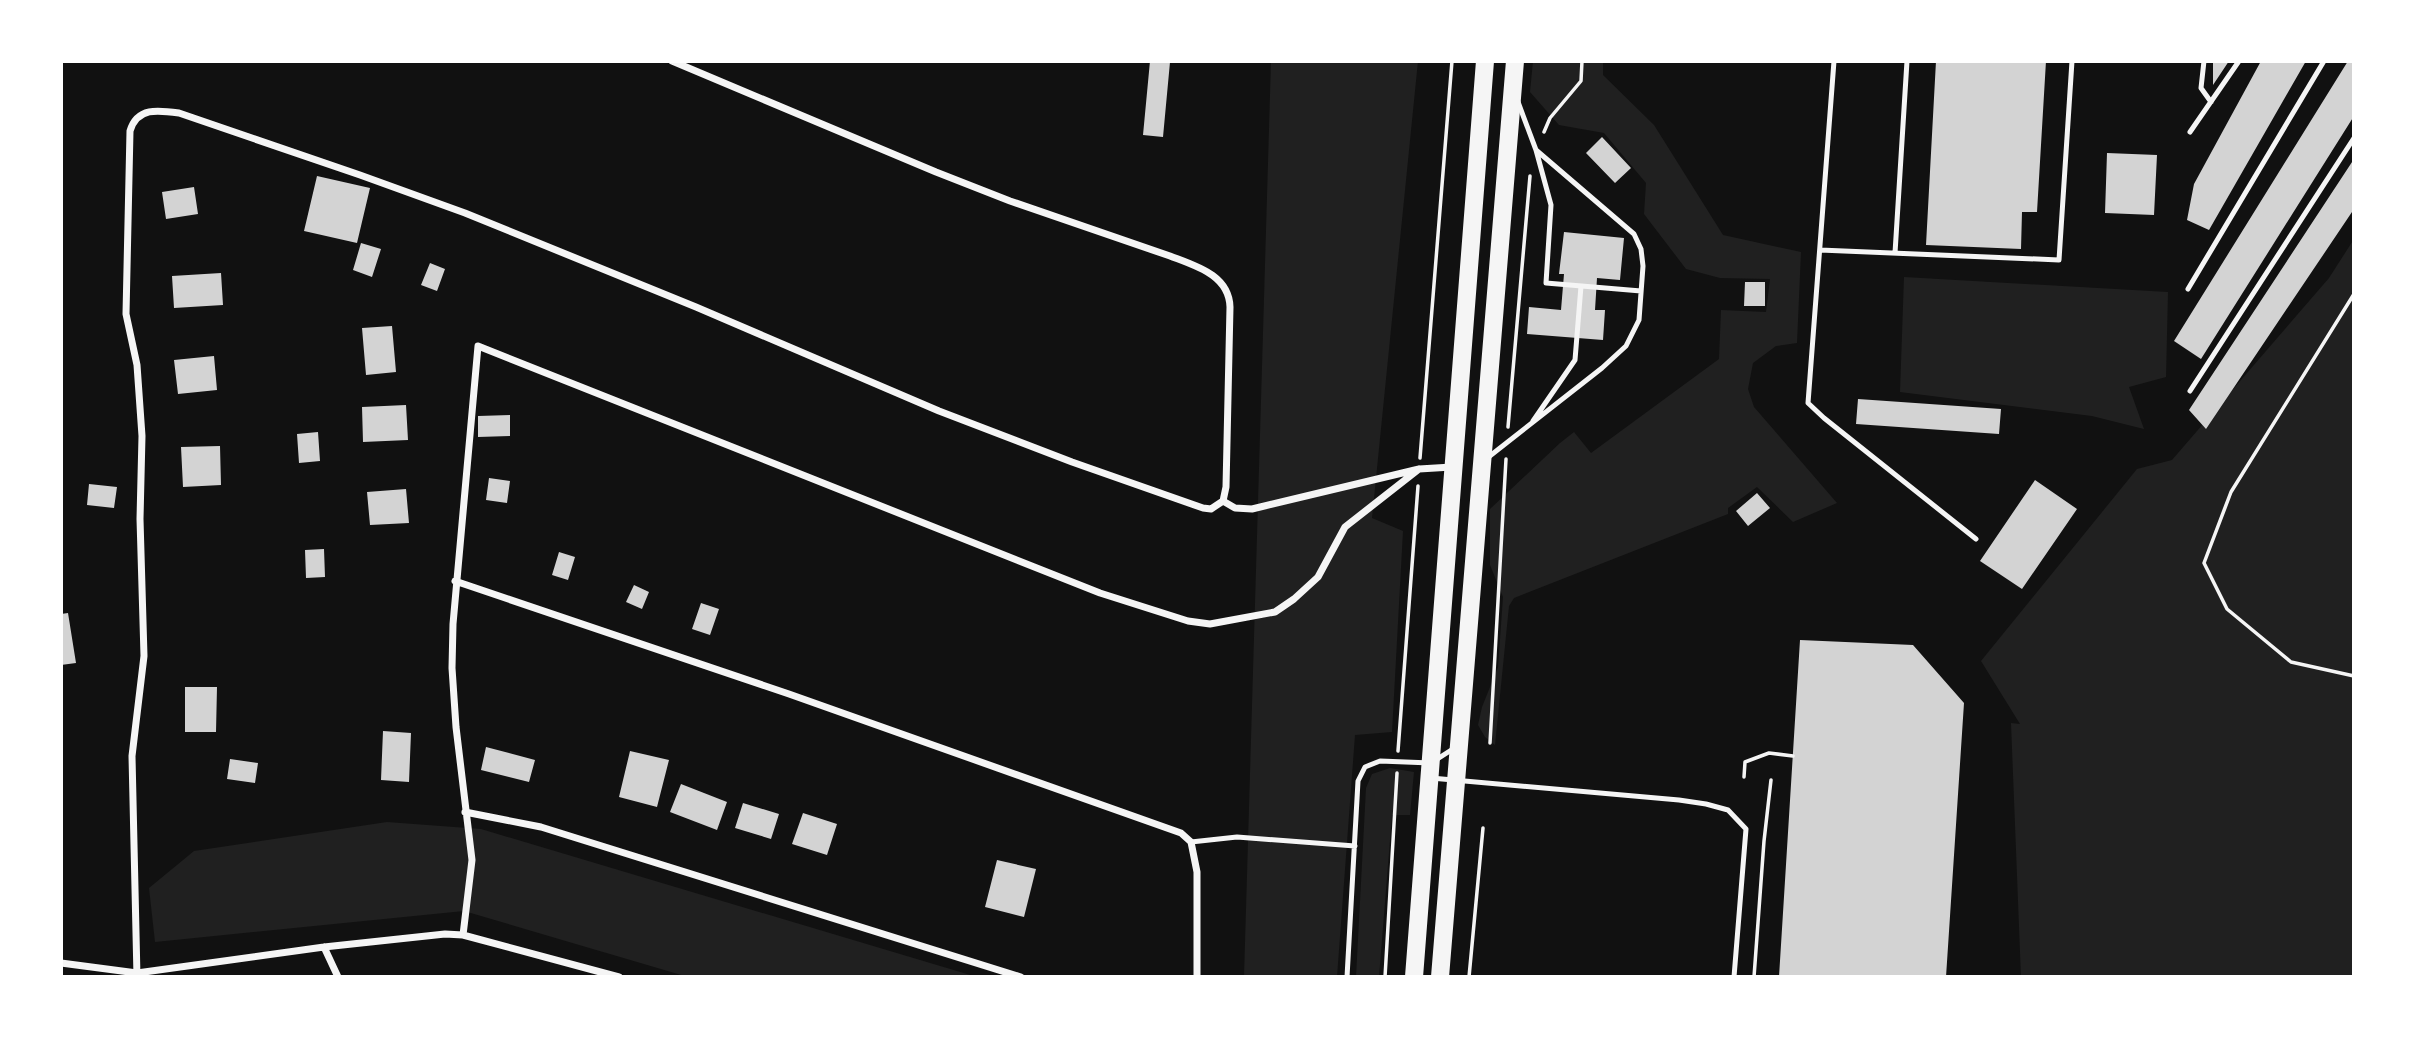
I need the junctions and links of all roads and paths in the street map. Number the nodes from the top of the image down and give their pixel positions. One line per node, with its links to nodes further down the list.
1 (672, 61): 29 (street)
2 (1452, 61): 28 (path)
3 (1485, 61): 27 (main road)
4 (1515, 61): 12 (main road)
5 (1582, 61): 16 (path)
6 (1834, 61): 17 (lane)
7 (1907, 61): 18 (lane)
8 (2072, 61): 18 (lane)
9 (2204, 61): 13 (lane)
10 (2239, 61): 13 (lane)
11 (2324, 61): 20 (lane)
12 (1513, 88): 16 (lane); 26 (main road)
13 (2211, 102): 14 (lane)
14 (2190, 132)
15 (2354, 138): 23 (lane)
16 (1536, 150): 19 (lane); 21 (lane); 25 (path)
17 (1820, 250): 18 (lane); 30 (lane)
18 (1895, 253)
19 (1581, 286): 21 (lane); 24 (lane)
20 (2188, 289)
21 (1641, 291): 24 (lane)
22 (2354, 294): 32 (path)
23 (2190, 391)
24 (1529, 426): 25 (lane)
25 (1507, 443): 26 (lane); 33 (path)
26 (1483, 461): 34 (main road)
27 (1452, 467): 28 (street); 37 (main road)
28 (1419, 469): 29 (street); 31 (street); 36 (path)
29 (1223, 501): 48 (street)
30 (1976, 539)
31 (456, 581): 41 (street); 43 (street)
32 (2354, 676)
33 (1490, 743)
34 (1460, 745): 37 (lane); 39 (main road)
35 (1793, 756): 38 (path)
36 (1398, 761): 37 (lane); 44 (lane); 54 (path)
37 (1431, 771): 39 (lane); 55 (main road)
38 (1744, 777)
39 (1457, 779): 56 (main road); 58 (lane)
40 (1771, 780): 59 (path)
41 (465, 812): 45 (street); 51 (street)
42 (1483, 828): 57 (path)
43 (1191, 842): 44 (lane); 52 (street)
44 (1354, 846): 53 (lane)
45 (463, 935): 46 (street); 50 (street)
46 (324, 947): 48 (street); 49 (street)
47 (61, 963): 48 (street)
48 (137, 975)
49 (338, 977)
50 (619, 977)
51 (1021, 977)
52 (1197, 977)
53 (1347, 977)
54 (1385, 977)
55 (1414, 977)
56 (1440, 977)
57 (1469, 977)
58 (1734, 977)
59 (1754, 977)

